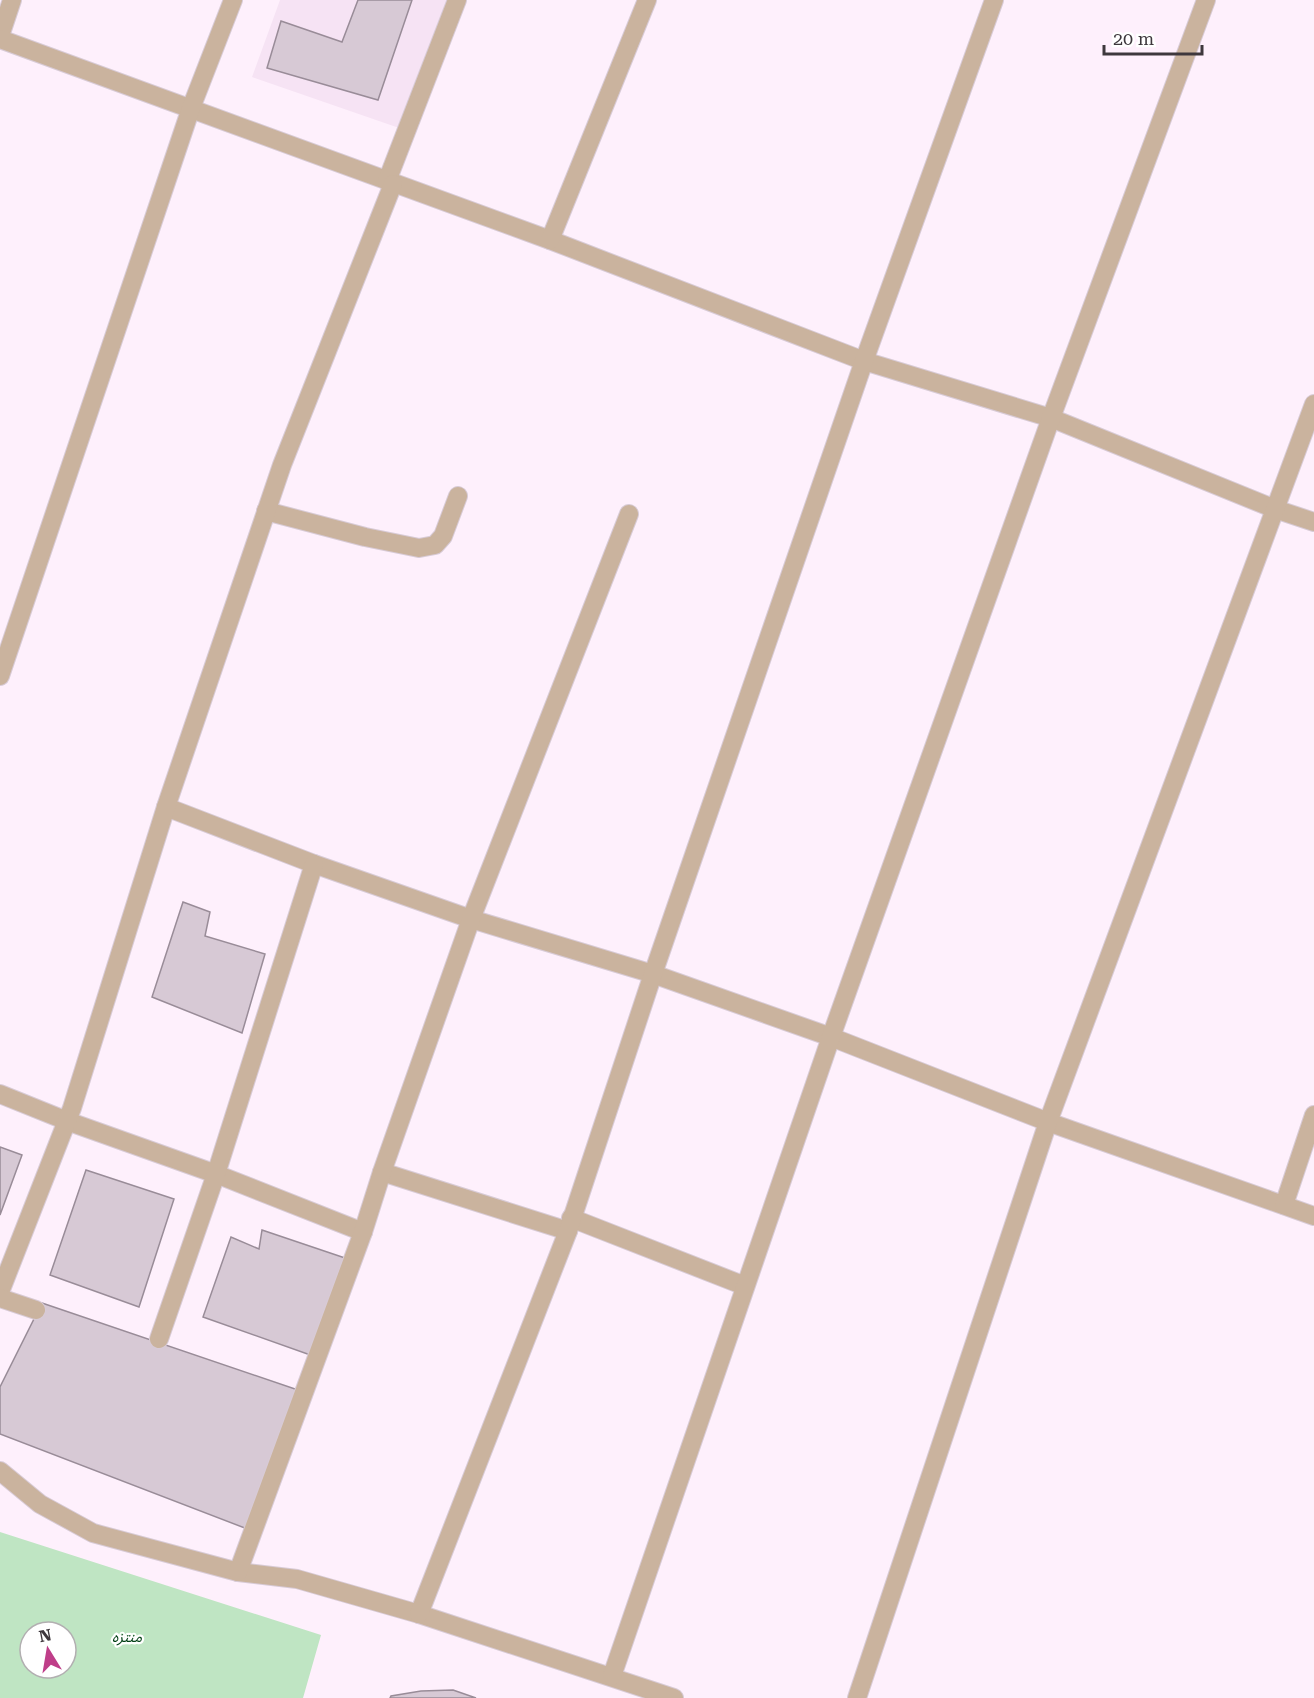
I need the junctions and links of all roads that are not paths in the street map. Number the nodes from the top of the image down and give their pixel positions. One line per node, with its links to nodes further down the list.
1 (12, 0): 7 (street)
2 (233, 0): 8 (street)
3 (457, 0): 9 (street)
4 (647, 0): 10 (street)
5 (994, 0): 11 (street)
6 (1206, 0): 13 (street)
7 (0, 38): 8 (street)
8 (191, 108): 9 (street); 19 (street)
9 (390, 182): 10 (street); 16 (street)
10 (550, 240): 11 (street)
11 (864, 361): 13 (street); 23 (street)
12 (1314, 404): 15 (street)
13 (1051, 417): 15 (street); 24 (street)
14 (458, 495): 16 (street)
15 (1275, 509): 18 (street); 28 (street)
16 (266, 511): 20 (street)
17 (629, 514): 22 (street)
18 (1314, 522)
19 (0, 676)
20 (166, 807): 21 (street); 27 (street)
21 (314, 864): 22 (street); 30 (street)
22 (471, 919): 23 (street); 29 (street)
23 (653, 974): 24 (street); 33 (street)
24 (831, 1037): 28 (street); 35 (street)
25 (0, 1094): 27 (street)
26 (1314, 1115): 31 (street)
27 (66, 1121): 30 (street); 36 (street)
28 (1048, 1122): 31 (street); 45 (street)
29 (382, 1172): 33 (street); 34 (street)
30 (216, 1174): 34 (street); 39 (street)
31 (1284, 1205): 32 (street)
32 (1314, 1216)
33 (570, 1224): 35 (street); 42 (street)
34 (363, 1232): 41 (street)
35 (745, 1286): 43 (street)
36 (0, 1292)
37 (0, 1298): 38 (street)
38 (36, 1310)
39 (159, 1339)
40 (0, 1472): 41 (street)
41 (238, 1572): 42 (street)
42 (419, 1614): 43 (street)
43 (612, 1676): 44 (street)
44 (674, 1698)
45 (857, 1698)

